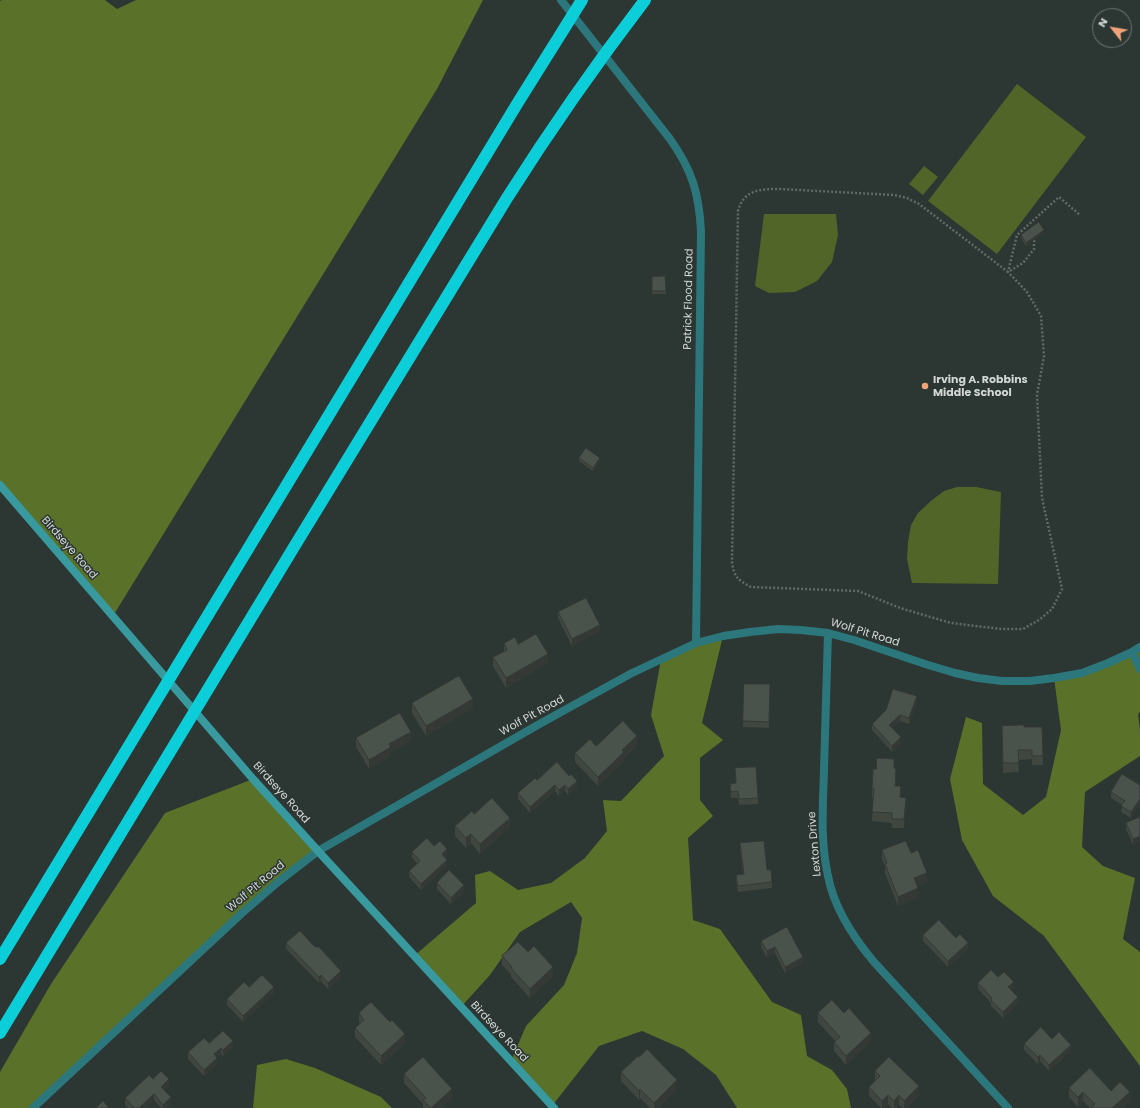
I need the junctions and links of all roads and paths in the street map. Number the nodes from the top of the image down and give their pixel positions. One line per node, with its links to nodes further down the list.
1 (561, 0): 9 (street, Patrick Flood Road)
2 (582, 0): 14 (highway)
3 (645, 0): 15 (highway)
4 (1080, 215): 6 (path)
5 (1034, 240): 6 (path)
6 (1008, 272): 6 (path)
7 (0, 486): 13 (main road, Birdseye Road)
8 (828, 633): 9 (street, Wolf Pit Road); 11 (street, Wolf Pit Road); 18 (street, Lexton Drive)
9 (696, 643): 13 (street, Wolf Pit Road)
10 (1140, 647): 11 (street, Wolf Pit Road)
11 (1132, 652): 12 (street)
12 (1140, 669)
13 (318, 851): 16 (street, Wolf Pit Road); 17 (main road, Birdseye Road)
14 (0, 959)
15 (0, 1033)
16 (33, 1108)
17 (554, 1108)
18 (1008, 1108)

